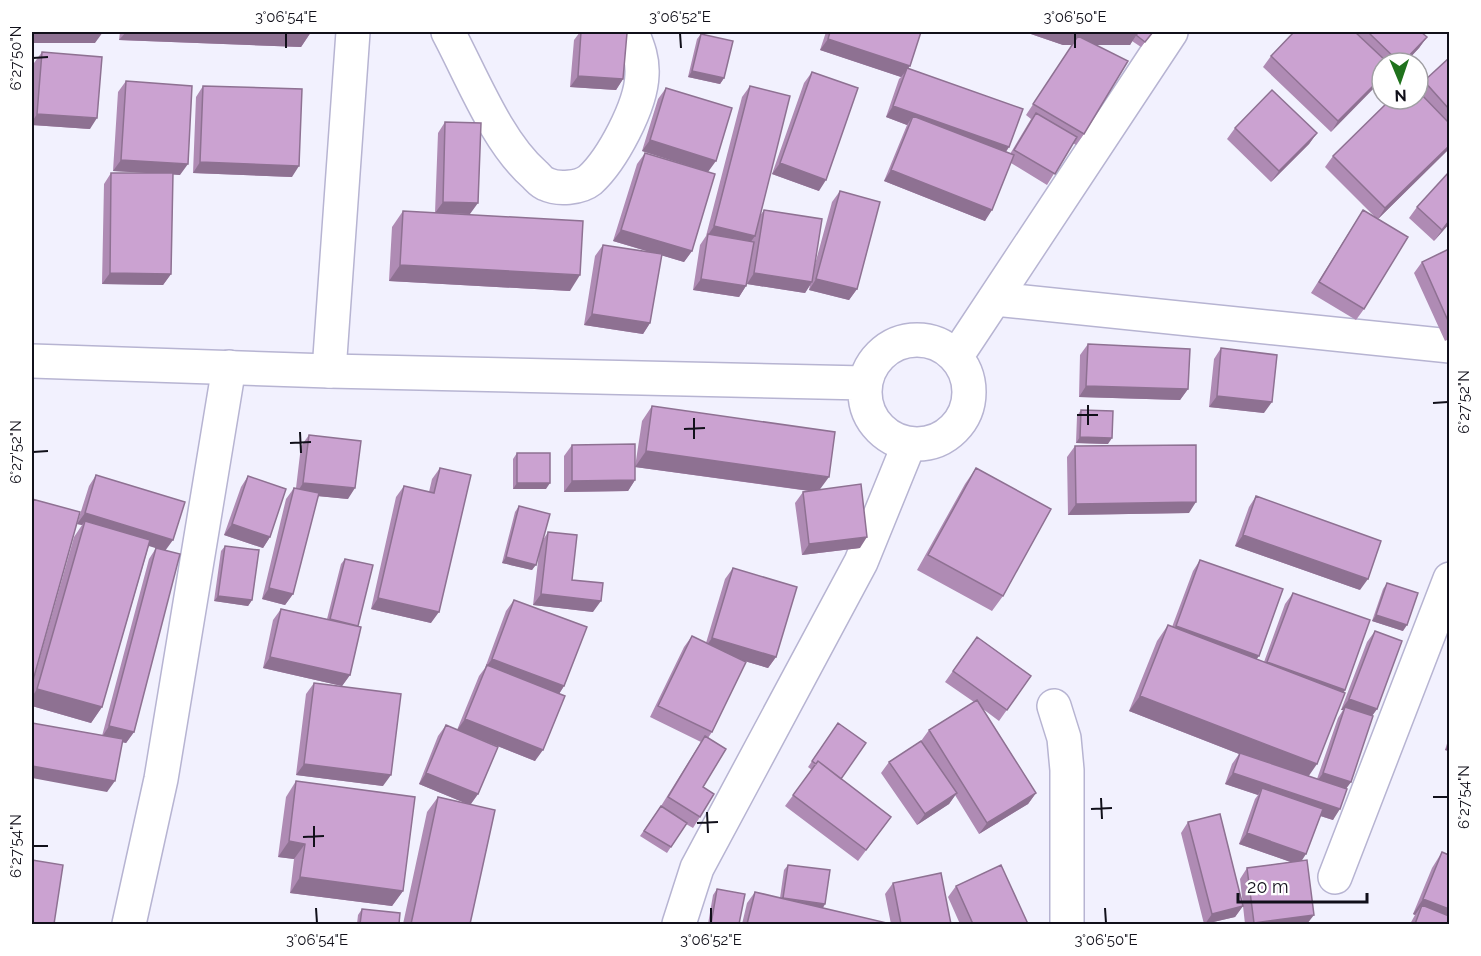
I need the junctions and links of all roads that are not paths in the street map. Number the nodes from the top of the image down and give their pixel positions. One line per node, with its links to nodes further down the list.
1 (353, 32): 10 (street)
2 (448, 32): 3 (street)
3 (632, 32)
4 (1171, 32): 5 (street)
5 (995, 299): 6 (street); 7 (street)
6 (1449, 346)
7 (956, 357): 11 (street); 12 (street)
8 (32, 361): 9 (street)
9 (229, 367): 10 (street); 16 (street)
10 (329, 371): 11 (street)
11 (865, 383): 12 (street)
12 (909, 444): 17 (street)
13 (1449, 579): 15 (street)
14 (1054, 706): 18 (street)
15 (1335, 877)
16 (129, 924)
17 (679, 924)
18 (1067, 924)

